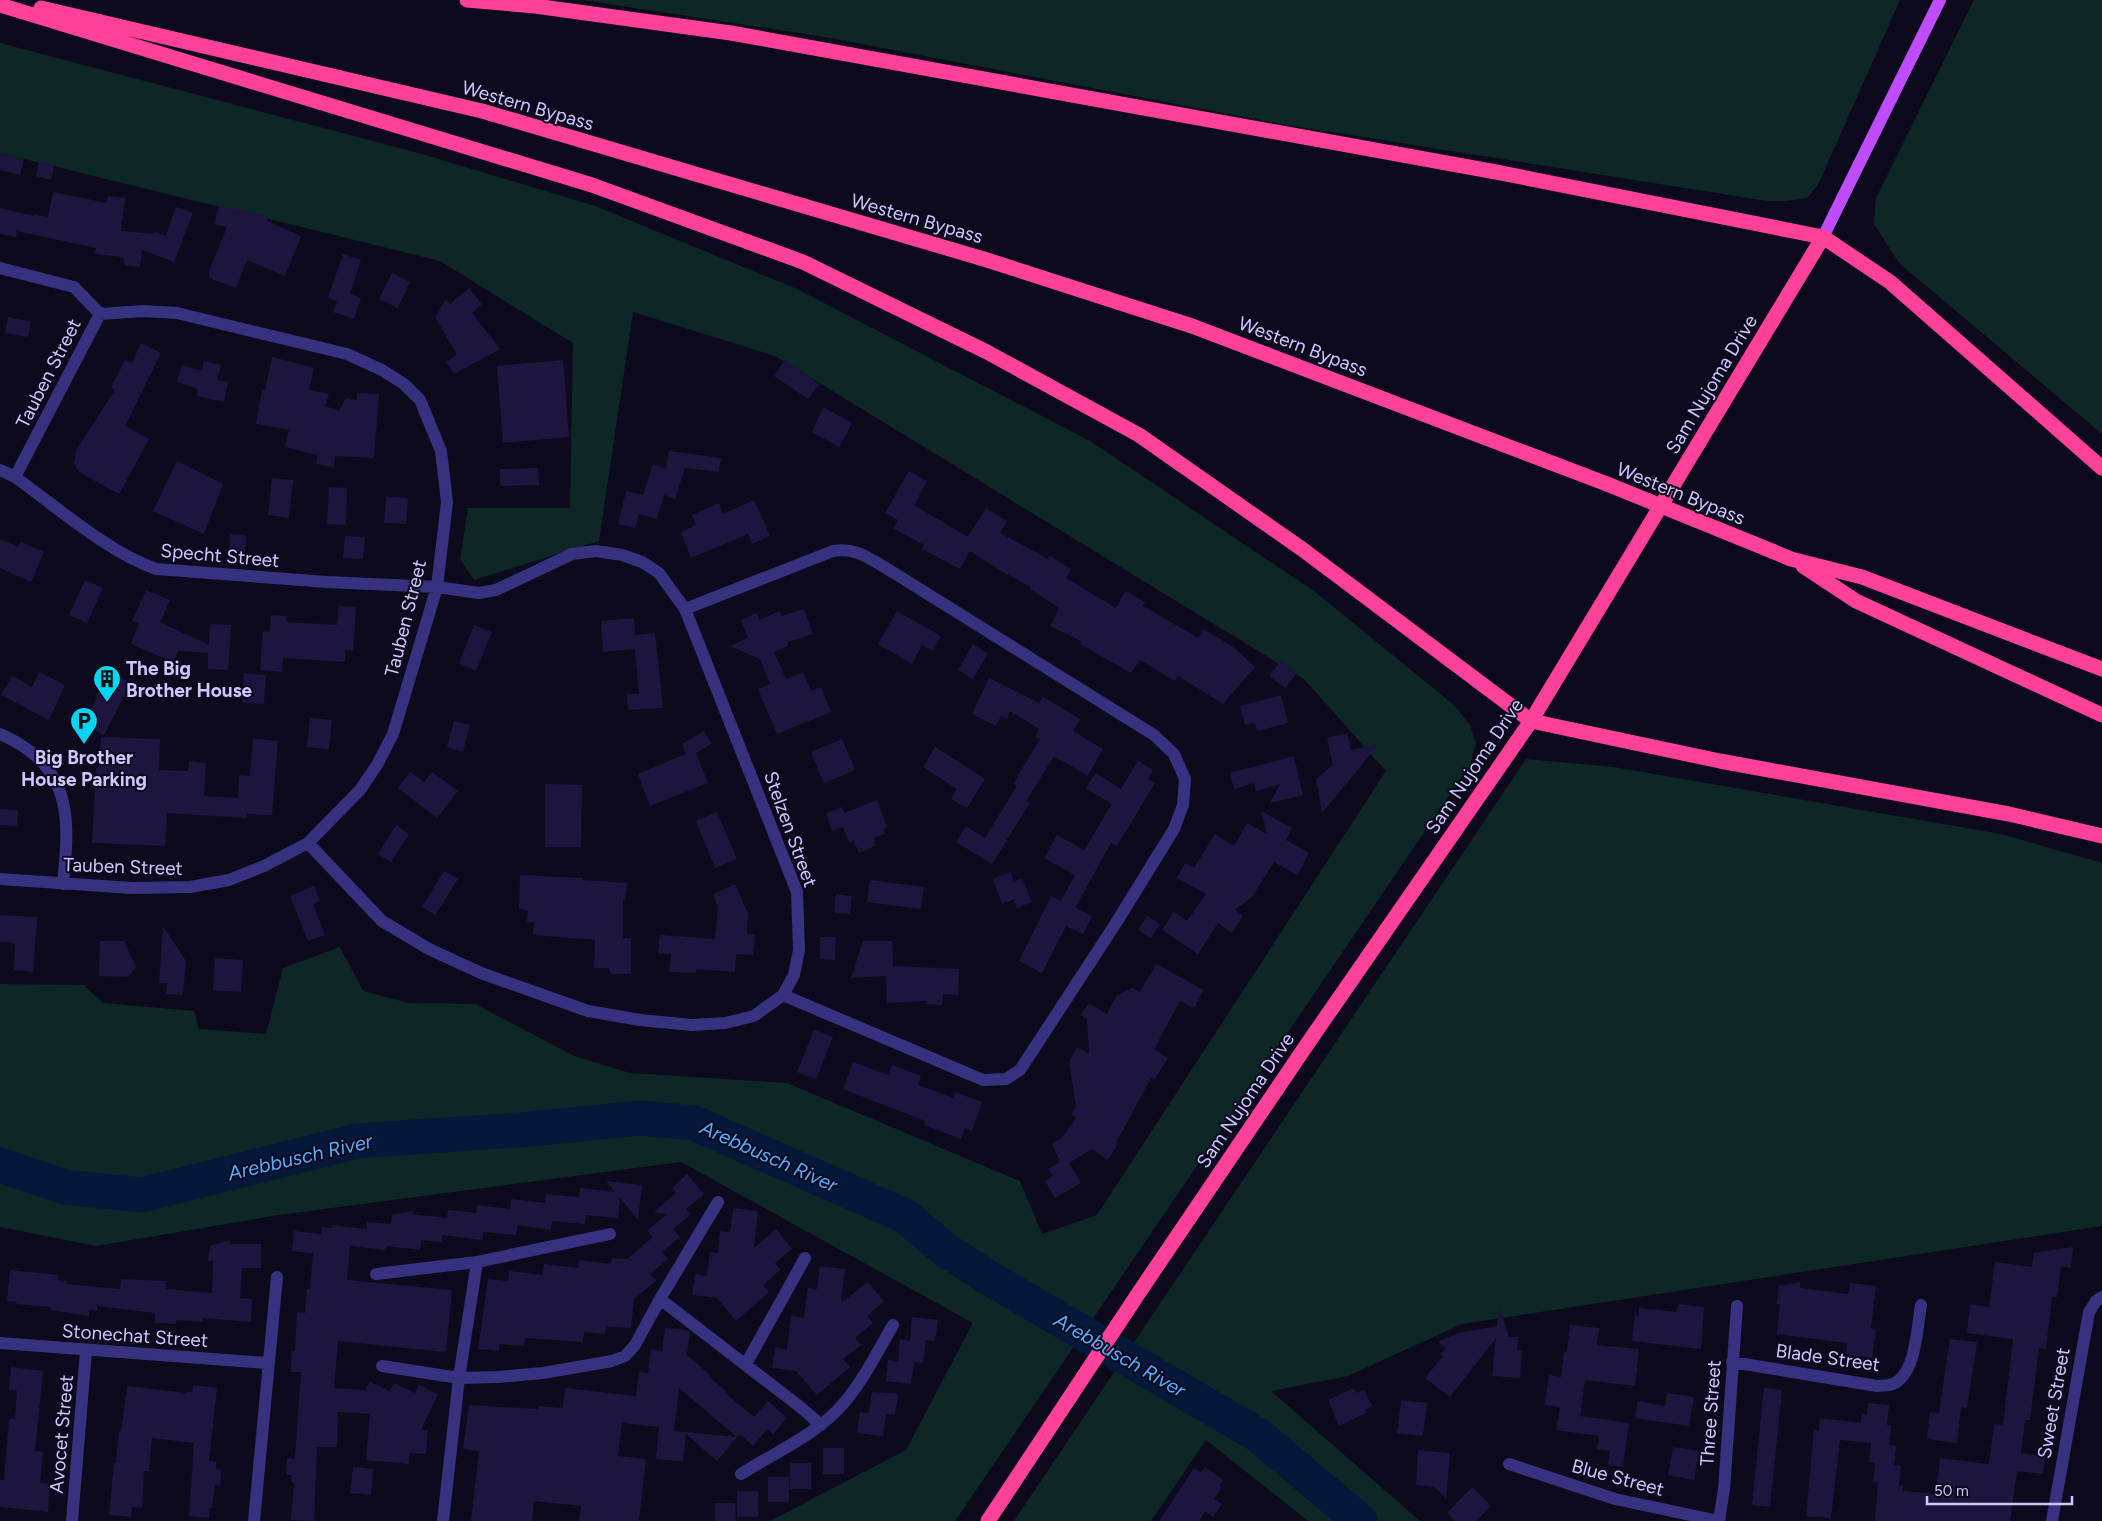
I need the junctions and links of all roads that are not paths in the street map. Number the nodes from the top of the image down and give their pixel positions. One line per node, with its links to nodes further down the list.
1 (6, 0): 11 (highway, Western Bypass, bridge)
2 (467, 0): 5 (highway)
3 (1940, 0): 5 (main road, Sam Nujoma Drive)
4 (0, 5): 16 (highway)
5 (1823, 237): 8 (highway); 16 (highway, Sam Nujoma Drive)
6 (0, 268): 7 (street)
7 (100, 314): 10 (street, Tauben Street); 12 (street, Tauben Street)
8 (2102, 468)
9 (0, 470): 10 (street, Specht Street)
10 (16, 477): 12 (street, Specht Street)
11 (1791, 559): 14 (highway, Western Bypass); 15 (highway, Western Bypass)
12 (437, 587): 13 (street, Stelzen Street); 19 (street, Tauben Street)
13 (685, 609): 22 (street, Stelzen Street); 22 (street)
14 (2102, 669)
15 (2102, 715)
16 (1531, 721): 18 (highway); 47 (highway, Sam Nujoma Drive)
17 (0, 734): 21 (street)
18 (2102, 836)
19 (308, 843): 21 (street, Tauben Street); 22 (street, Stelzen Street)
20 (0, 879): 21 (street, Tauben Street)
21 (63, 884)
22 (783, 995)
23 (718, 1202): 30 (street)
24 (610, 1234): 26 (street)
25 (805, 1258): 38 (street)
26 (476, 1262): 27 (street); 40 (street)
27 (376, 1274)
28 (277, 1277): 37 (street)
29 (2102, 1297): 49 (street, Sweet Street)
30 (660, 1299): 38 (street); 40 (street)
31 (1736, 1306): 36 (street, Three Street)
32 (1921, 1306): 36 (street, Blade Street)
33 (893, 1325): 41 (street)
34 (0, 1343): 35 (street, Stonechat Street)
35 (86, 1350): 37 (street, Stonechat Street); 44 (street, Avocet Street)
36 (1732, 1362): 48 (street, Three Street)
37 (267, 1363): 45 (street)
38 (746, 1364): 41 (street)
39 (382, 1366): 40 (street)
40 (459, 1378): 46 (street)
41 (821, 1425): 43 (street)
42 (1509, 1464): 48 (street, Blue Street)
43 (741, 1474)
44 (72, 1521)
45 (254, 1521)
46 (443, 1521)
47 (988, 1521)
48 (1719, 1521)
49 (2052, 1521)

